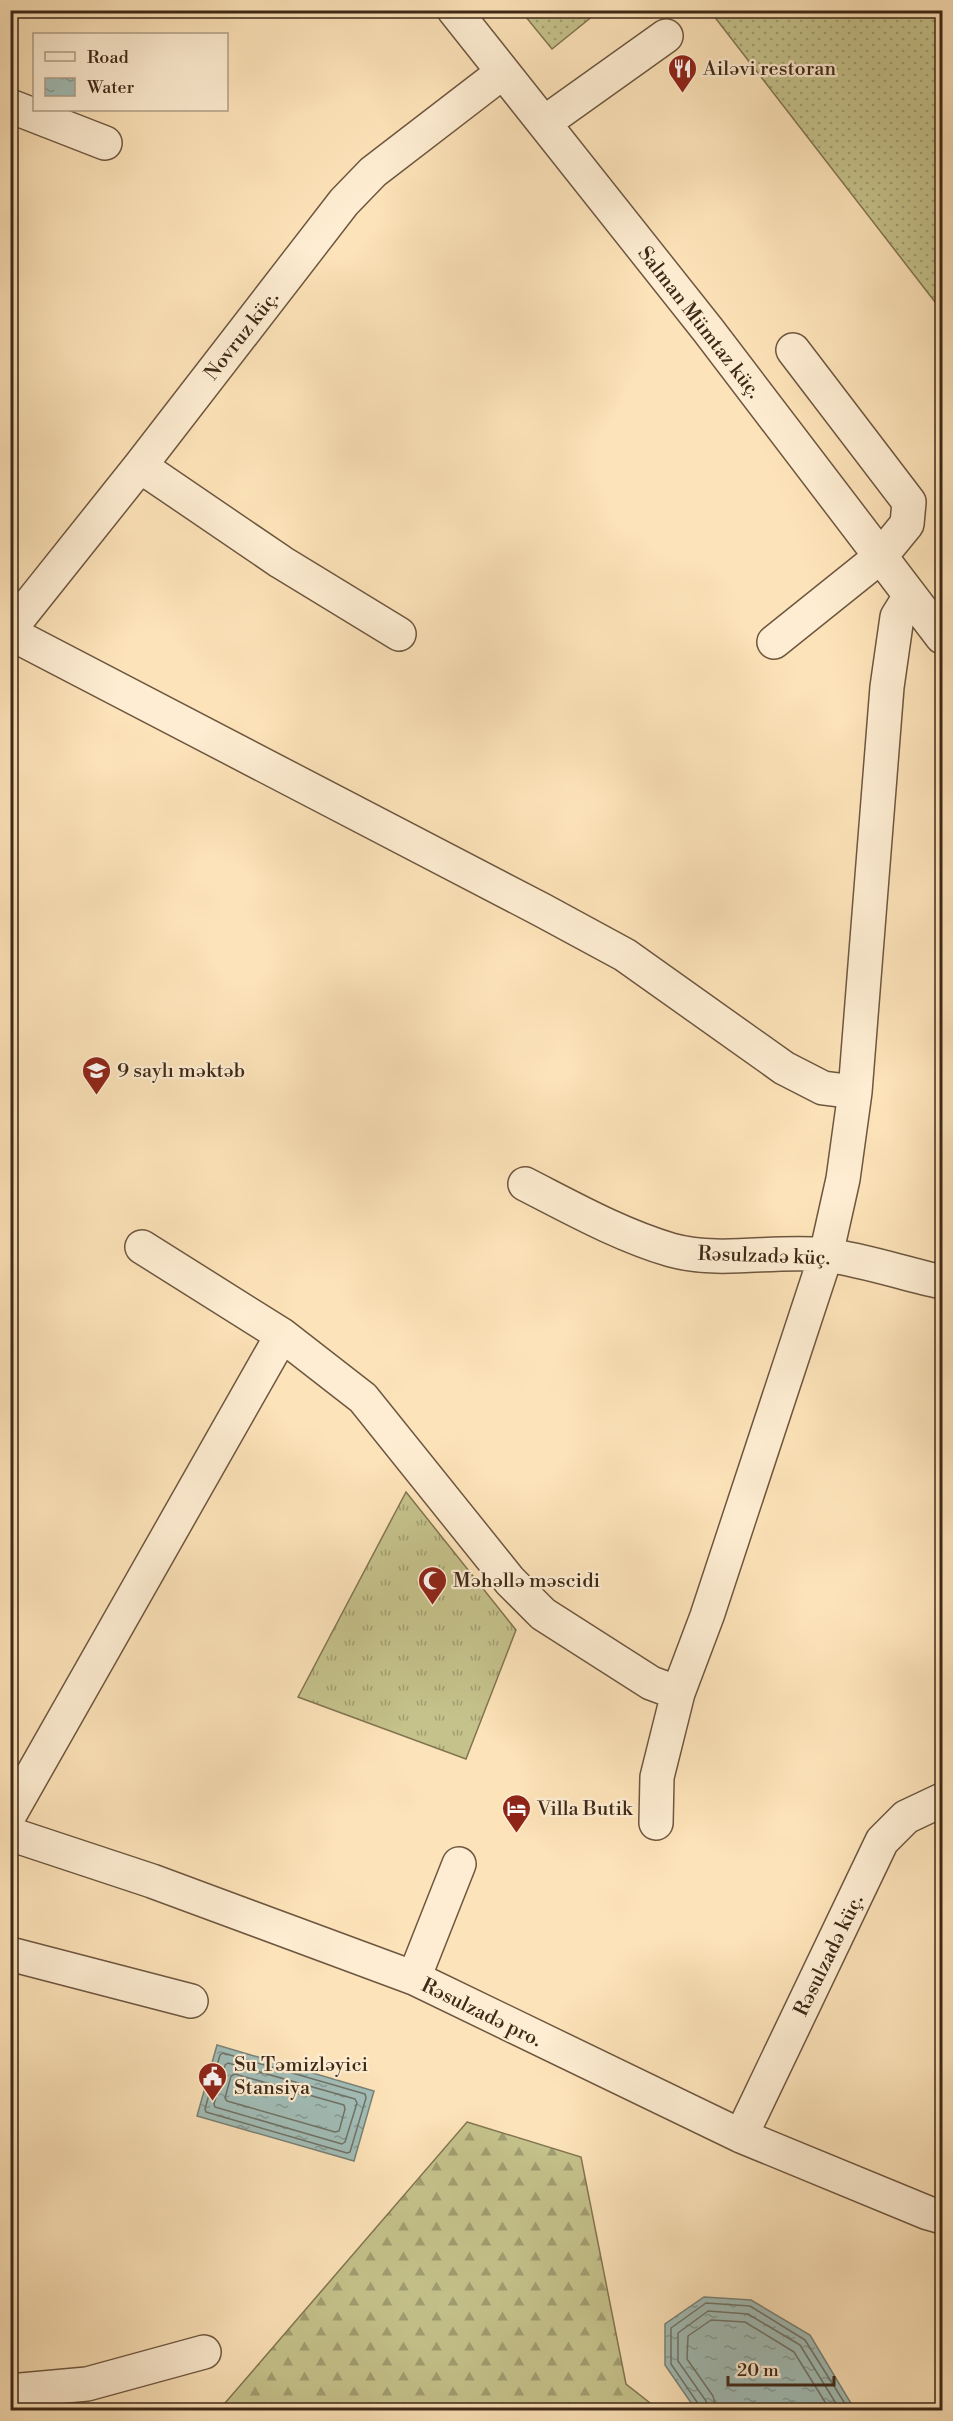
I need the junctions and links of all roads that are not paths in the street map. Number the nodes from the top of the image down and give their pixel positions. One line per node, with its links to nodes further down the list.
1 (454, 10): 3 (street, Salman Mümtaz küç.)
2 (666, 36): 5 (street)
3 (503, 72): 5 (street, Salman Mümtaz küç.); 8 (street, Novruz küç.)
4 (10, 106): 6 (street)
5 (544, 123): 9 (street, Salman Mümtaz küç.)
6 (105, 143)
7 (793, 350): 9 (street)
8 (140, 466): 11 (street, Novruz küç.); 12 (street)
9 (880, 557): 10 (street, Salman Mümtaz küç.); 14 (street)
10 (910, 596): 13 (street, Salman Mümtaz küç.); 15 (street)
11 (10, 631): 15 (street)
12 (399, 634)
13 (942, 637)
14 (774, 642)
15 (855, 1092): 18 (street)
16 (525, 1184): 18 (street, Rəsulzadə küç.)
17 (142, 1247): 20 (street)
18 (826, 1255): 19 (street, Rəsulzadə küç.); 21 (street)
19 (942, 1282)
20 (282, 1335): 21 (street); 23 (street)
21 (678, 1693): 24 (street)
22 (942, 1800): 30 (street, Rəsulzadə küç.)
23 (10, 1814)
24 (656, 1822)
25 (10, 1834): 28 (street, Rəsulzadə pro.)
26 (459, 1864): 28 (street)
27 (10, 1953): 29 (street)
28 (414, 1978): 30 (street, Rəsulzadə pro.)
29 (191, 2001)
30 (741, 2136): 31 (street, Rəsulzadə pro.)
31 (942, 2217)
32 (204, 2352): 33 (street)
33 (10, 2391)

